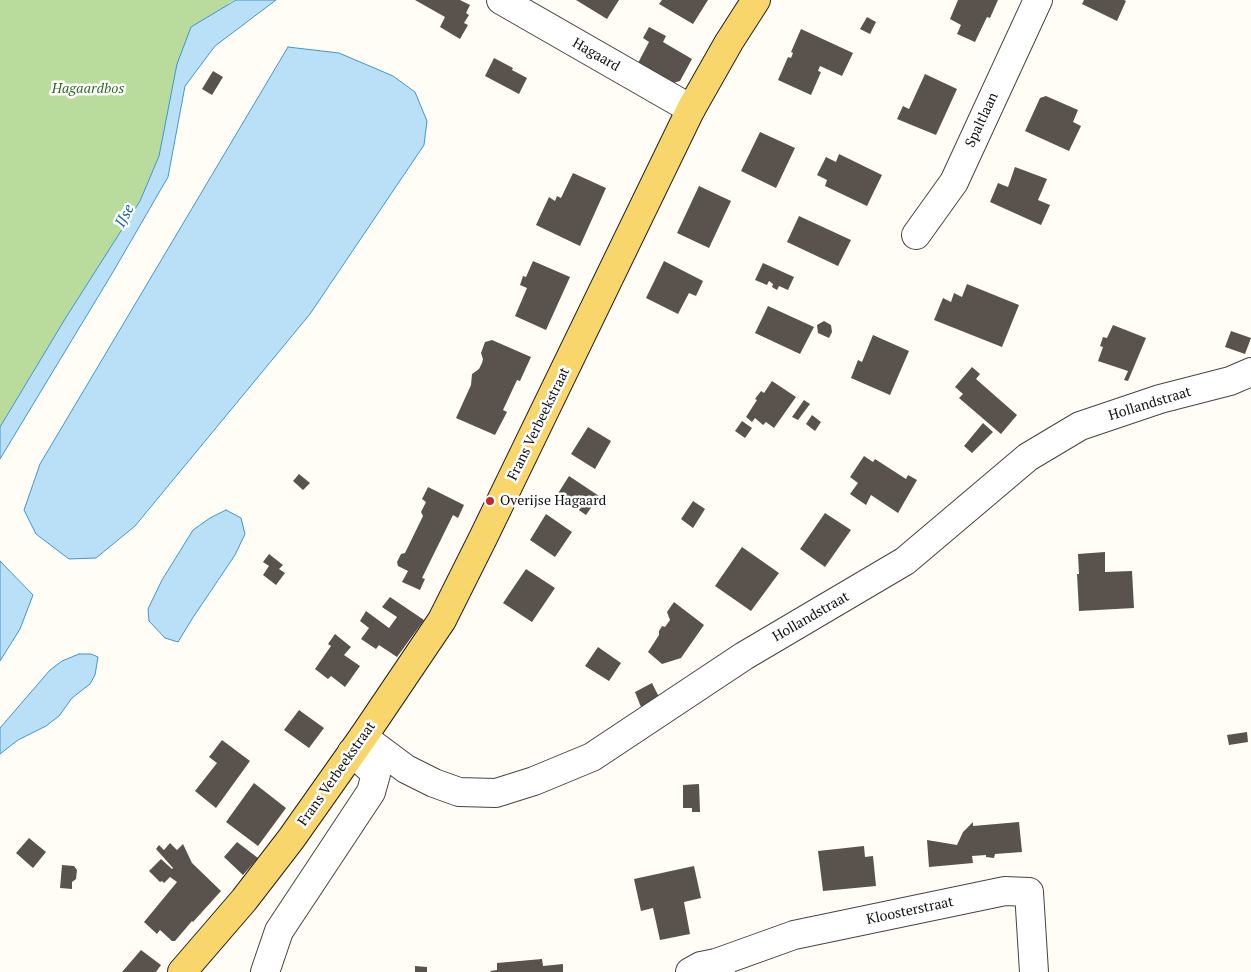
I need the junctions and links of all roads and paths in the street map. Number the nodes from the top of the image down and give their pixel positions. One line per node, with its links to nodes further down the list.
1 (501, 0): 4 (street, Hagaard)
2 (756, 0): 4 (main road, Frans Verbeekstraat)
3 (1038, 0): 5 (street, Spaltlaan)
4 (691, 109): 7 (main road, Frans Verbeekstraat)
5 (916, 235)
6 (1251, 372): 7 (street, Hollandstraat)
7 (357, 745): 9 (main road, Frans Verbeekstraat); 10 (street)
8 (718, 968): 11 (street); 12 (street, Kloosterstraat)
9 (182, 972)
10 (265, 972)
11 (690, 972)
12 (1034, 972)

